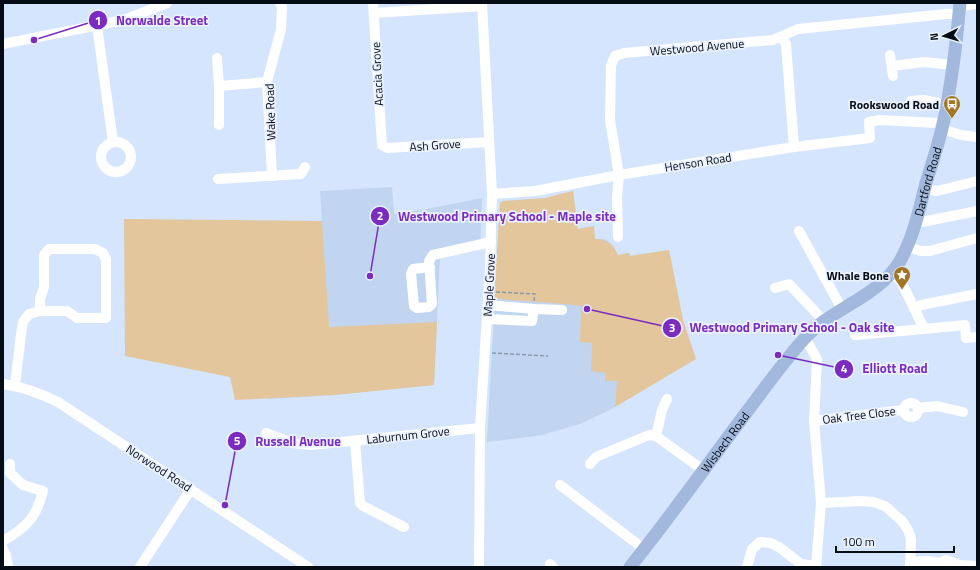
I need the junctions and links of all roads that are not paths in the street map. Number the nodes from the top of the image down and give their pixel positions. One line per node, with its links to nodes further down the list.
1 (167, 3): 7 (street)
2 (280, 3): 13 (street, Wake Road)
3 (482, 4): 5 (street); 21 (street, Maple Grove)
4 (977, 4): 6 (street)
5 (373, 8): 22 (street, Acacia Grove)
6 (959, 8): 8 (street, Westwood Avenue); 12 (main road, Dartford Road)
7 (97, 26): 9 (street); 20 (street)
8 (782, 37): 23 (street); 25 (street, Westwood Avenue)
9 (3, 44)
10 (890, 55): 12 (street)
11 (217, 58): 14 (street)
12 (953, 66): 16 (main road, Dartford Road)
13 (267, 82): 14 (street); 26 (street, Wake Road)
14 (219, 86): 17 (street)
15 (910, 105): 16 (street)
16 (947, 106): 18 (main road, Dartford Road)
17 (219, 125)
18 (942, 127): 19 (street); 23 (street, Henson Road); 29 (main road, Dartford Road)
19 (977, 137)
20 (113, 142)
21 (489, 142): 22 (street, Ash Grove); 30 (street, Maple Grove)
22 (382, 145)
23 (794, 147): 25 (street, Henson Road)
24 (305, 167): 26 (street)
25 (620, 175): 30 (street, Henson Road); 34 (street, Westwood Avenue)
26 (272, 176): 27 (street)
27 (218, 179)
28 (977, 181): 29 (street)
29 (925, 189): 32 (main road, Dartford Road)
30 (492, 194): 36 (street, Maple Grove)
31 (977, 211): 32 (street)
32 (917, 223): 37 (main road, Dartford Road)
33 (800, 231): 44 (street)
34 (618, 237)
35 (977, 238): 37 (street)
36 (491, 242): 38 (street); 42 (street, Maple Grove)
37 (908, 248): 39 (main road, Dartford Road)
38 (430, 267)
39 (893, 273): 44 (main road, Dartford Road); 45 (street)
40 (775, 288): 49 (street)
41 (977, 294): 45 (street)
42 (488, 305): 43 (street); 48 (street, Maple Grove)
43 (535, 309): 46 (street); 48 (street)
44 (842, 309): 49 (main road, Dartford Road)
45 (914, 309): 50 (street)
46 (562, 310)
47 (40, 312): 47 (street); 55 (street)
48 (487, 319): 59 (street, Maple Grove)
49 (824, 320): 53 (main road, Wisbech Road)
50 (924, 329): 51 (street); 52 (street)
51 (855, 335)
52 (977, 337)
53 (805, 338): 58 (street); 65 (main road, Wisbech Road)
54 (3, 384): 55 (street, Norwood Road)
55 (15, 386): 67 (street, Norwood Road)
56 (667, 399): 61 (street)
57 (963, 412): 58 (street, Oak Tree Close)
58 (814, 421): 68 (street)
59 (480, 428): 62 (street, Laburnum Grove); 79 (street, Maple Grove)
60 (266, 433): 62 (street, Laburnum Grove)
61 (656, 436): 64 (street); 65 (street)
62 (355, 441): 69 (street)
63 (10, 464): 70 (street)
64 (590, 464)
65 (703, 470): 71 (main road, Wisbech Road)
66 (560, 485): 71 (street)
67 (191, 489): 77 (street); 78 (street, Norwood Road)
68 (821, 503): 73 (street); 74 (street)
69 (404, 527)
70 (3, 542)
71 (644, 549): 80 (main road, Wisbech Road)
72 (3, 550): 76 (street)
73 (910, 564): 75 (street)
74 (816, 566): 81 (street)
75 (977, 566)
76 (8, 567)
77 (140, 567)
78 (308, 567)
79 (479, 567)
80 (630, 567)
81 (747, 567)

